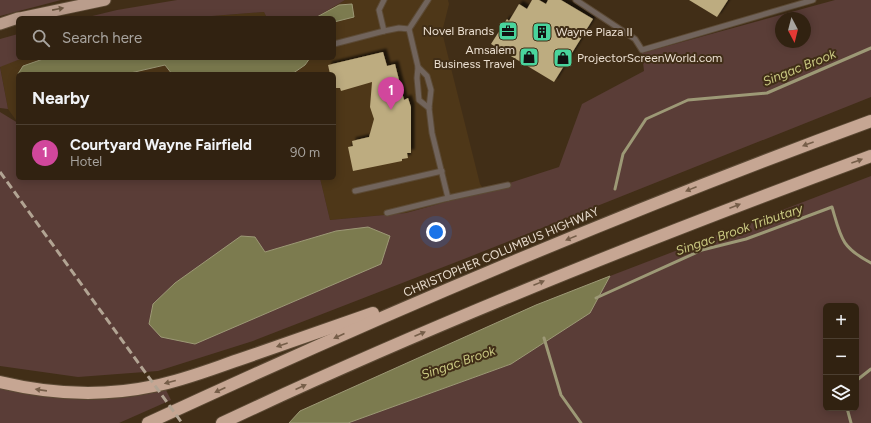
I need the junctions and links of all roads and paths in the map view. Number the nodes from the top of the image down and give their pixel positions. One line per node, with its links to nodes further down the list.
1 (105, 0): 6 (highway, one-way to 1)
2 (384, 0): 10 (lane)
3 (428, 0): 9 (lane)
4 (576, 0): 5 (lane)
5 (813, 0)
6 (29, 16)
7 (16, 19): 8 (highway)
8 (0, 24)
9 (409, 29): 10 (lane); 12 (lane)
10 (384, 31): 11 (lane)
11 (336, 43)
12 (418, 66): 13 (lane); 13 (lane)
13 (429, 108): 16 (lane)
14 (871, 121): 21 (highway, CHRISTOPHER COLUMBUS HIGHWAY, one-way to 21)
15 (871, 156): 23 (highway, one-way to 15)
16 (442, 171): 18 (lane); 19 (lane)
17 (508, 185): 19 (lane)
18 (355, 191)
19 (448, 198): 20 (lane)
20 (387, 212)
21 (464, 282): 22 (highway, one-way to 22); 24 (highway, CHRISTOPHER COLUMBUS HIGHWAY, one-way to 24)
22 (0, 382)
23 (265, 403): 25 (highway); 26 (highway)
24 (148, 423)
25 (222, 423)
26 (234, 423)

